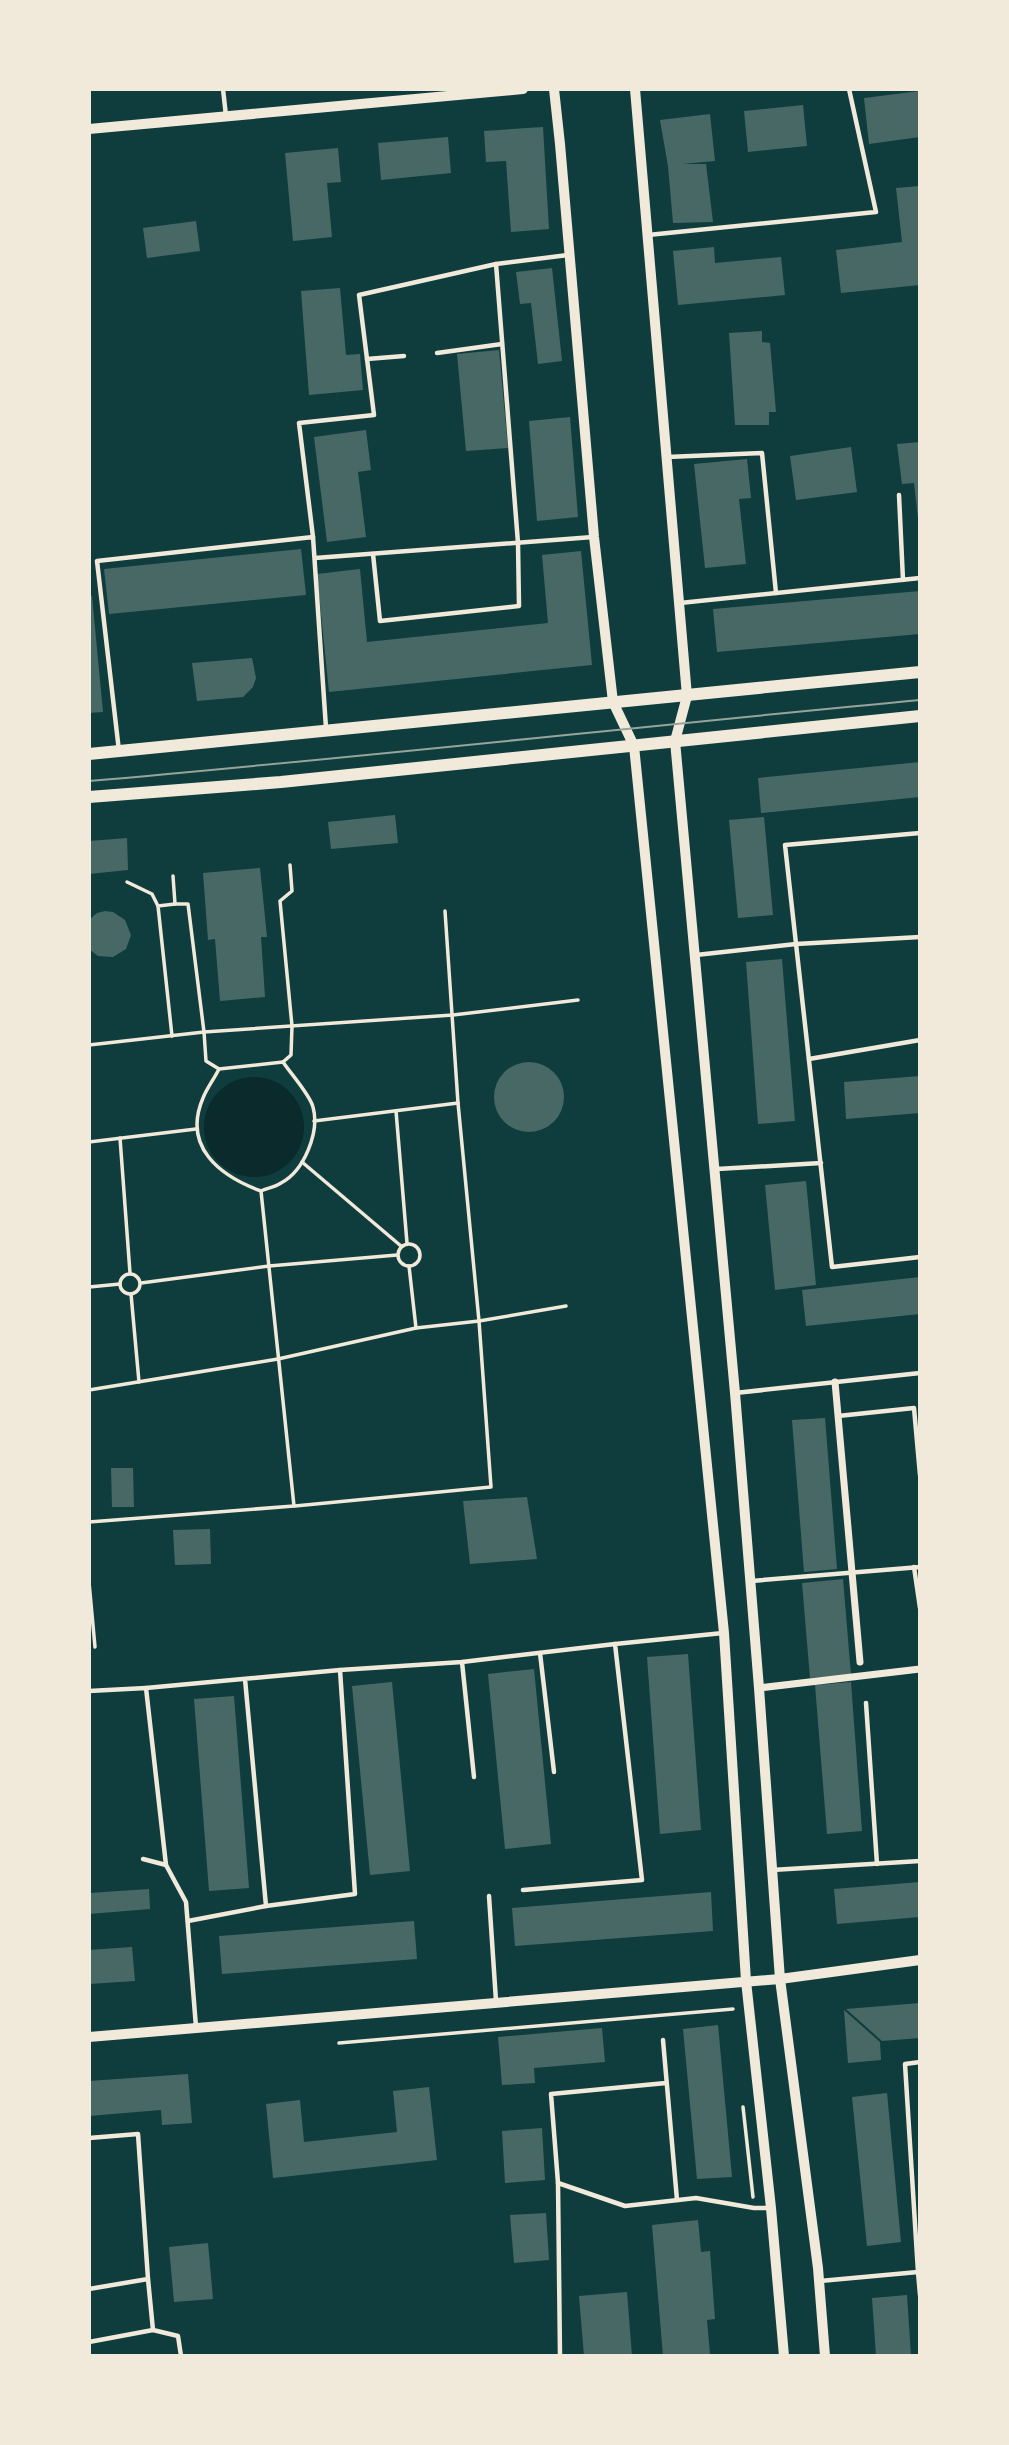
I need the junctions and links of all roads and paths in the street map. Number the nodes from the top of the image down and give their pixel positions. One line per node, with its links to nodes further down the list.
1 (223, 89): 6 (lane)
2 (523, 89): 6 (street)
3 (554, 89): 9 (street)
4 (635, 89): 8 (street)
5 (849, 89): 8 (lane)
6 (226, 117): 7 (street)
7 (89, 129)
8 (647, 235): 15 (street)
9 (570, 255): 10 (lane); 18 (street)
10 (496, 264): 11 (lane); 14 (lane)
11 (502, 344): 12 (lane); 19 (lane)
12 (437, 352)
13 (404, 356): 14 (lane)
14 (367, 359): 17 (lane)
15 (667, 457): 26 (lane); 27 (street)
16 (899, 495): 25 (lane)
17 (313, 537): 21 (lane); 22 (lane)
18 (594, 537): 19 (lane); 30 (street)
19 (517, 543): 20 (lane); 20 (lane)
20 (373, 554): 21 (lane)
21 (315, 558): 32 (lane)
22 (97, 561): 23 (lane); 35 (lane)
23 (89, 564)
24 (920, 578): 25 (lane)
25 (903, 580): 26 (lane)
26 (776, 593): 27 (lane)
27 (679, 603): 29 (street)
28 (920, 672): 29 (main road)
29 (687, 696): 30 (main road); 33 (street)
30 (613, 702): 32 (main road); 34 (street)
31 (920, 716): 33 (main road)
32 (326, 732): 35 (main road)
33 (675, 741): 34 (main road); 47 (street)
34 (634, 746): 37 (main road); 97 (street)
35 (119, 752): 36 (main road)
36 (89, 754)
37 (89, 796)
38 (920, 833): 46 (lane)
39 (289, 865): 50 (path)
40 (173, 876): 42 (path)
41 (127, 882): 43 (path)
42 (175, 904): 43 (path); 51 (path)
43 (158, 906): 52 (path)
44 (445, 911): 49 (path)
45 (920, 937): 46 (lane)
46 (796, 944): 47 (lane); 55 (lane)
47 (695, 955): 66 (street)
48 (578, 1000): 49 (path)
49 (453, 1015): 50 (path); 58 (path)
50 (292, 1026): 51 (path); 56 (path)
51 (204, 1032): 52 (path); 57 (path)
52 (172, 1036): 54 (path)
53 (920, 1040): 55 (lane)
54 (89, 1045)
55 (809, 1059): 65 (lane)
56 (283, 1062): 57 (path); 60 (path)
57 (219, 1069): 61 (path)
58 (458, 1103): 59 (path); 80 (path)
59 (396, 1111): 60 (path); 68 (path)
60 (314, 1121): 64 (path)
61 (196, 1129): 62 (path); 67 (path)
62 (120, 1138): 63 (path); 74 (path)
63 (89, 1142)
64 (302, 1163): 67 (path); 69 (path)
65 (821, 1163): 66 (lane); 71 (lane)
66 (715, 1169): 87 (street)
67 (261, 1191): 72 (path)
68 (407, 1243): 69 (path); 73 (path)
69 (401, 1246): 70 (path)
70 (397, 1255): 72 (path); 73 (path)
71 (920, 1257)
72 (269, 1266): 75 (path); 82 (path)
73 (409, 1266): 81 (path)
74 (130, 1273): 75 (path); 76 (path)
75 (141, 1283): 78 (path)
76 (120, 1284): 77 (path); 78 (path)
77 (89, 1287)
78 (131, 1294): 84 (path)
79 (566, 1306): 80 (path)
80 (479, 1321): 81 (path); 90 (path)
81 (416, 1328): 82 (path)
82 (278, 1359): 84 (path); 90 (path)
83 (920, 1373): 85 (lane)
84 (139, 1382): 86 (path)
85 (835, 1382): 87 (lane); 88 (street)
86 (89, 1390)
87 (735, 1393): 94 (street)
88 (838, 1416): 89 (lane); 93 (street)
89 (920, 1475)
90 (294, 1506): 91 (path)
91 (89, 1522)
92 (917, 1567): 93 (lane); 96 (lane)
93 (852, 1572): 94 (lane); 102 (street)
94 (750, 1581): 107 (street)
95 (89, 1582): 99 (path)
96 (920, 1608)
97 (724, 1633): 98 (lane); 123 (street)
98 (615, 1644): 100 (lane); 117 (lane)
99 (95, 1647)
100 (540, 1653): 101 (lane); 110 (lane)
101 (462, 1662): 104 (lane); 111 (lane)
102 (860, 1662)
103 (920, 1669): 107 (street)
104 (340, 1670): 105 (lane); 119 (lane)
105 (245, 1679): 106 (lane); 119 (lane)
106 (146, 1688): 108 (lane); 115 (lane)
107 (759, 1688): 116 (street)
108 (89, 1691)
109 (866, 1703): 114 (lane)
110 (554, 1772)
111 (474, 1777)
112 (143, 1859): 115 (lane)
113 (920, 1861): 114 (lane)
114 (877, 1864): 116 (lane)
115 (166, 1865): 120 (lane)
116 (771, 1870): 122 (street)
117 (523, 1890)
118 (489, 1896): 124 (lane)
119 (266, 1906): 120 (lane)
120 (187, 1921): 126 (lane)
121 (920, 1960): 122 (street)
122 (780, 1979): 123 (street); 139 (street)
123 (746, 1981): 124 (street); 135 (street)
124 (496, 2001): 126 (street)
125 (733, 2008): 129 (path)
126 (196, 2028): 127 (street)
127 (89, 2037)
128 (663, 2040): 131 (lane)
129 (339, 2043)
130 (920, 2062): 136 (lane)
131 (666, 2083): 133 (lane); 134 (lane)
132 (89, 2138): 138 (lane)
133 (558, 2183): 134 (lane); 145 (lane)
134 (677, 2200): 135 (lane)
135 (771, 2208): 146 (street)
136 (917, 2209): 137 (lane)
137 (918, 2272): 139 (lane); 141 (lane)
138 (148, 2279): 140 (lane); 142 (lane)
139 (819, 2281): 147 (street)
140 (89, 2289)
141 (920, 2295)
142 (153, 2330): 143 (lane); 144 (lane)
143 (89, 2342)
144 (181, 2356)
145 (560, 2356)
146 (785, 2356)
147 (825, 2356)

